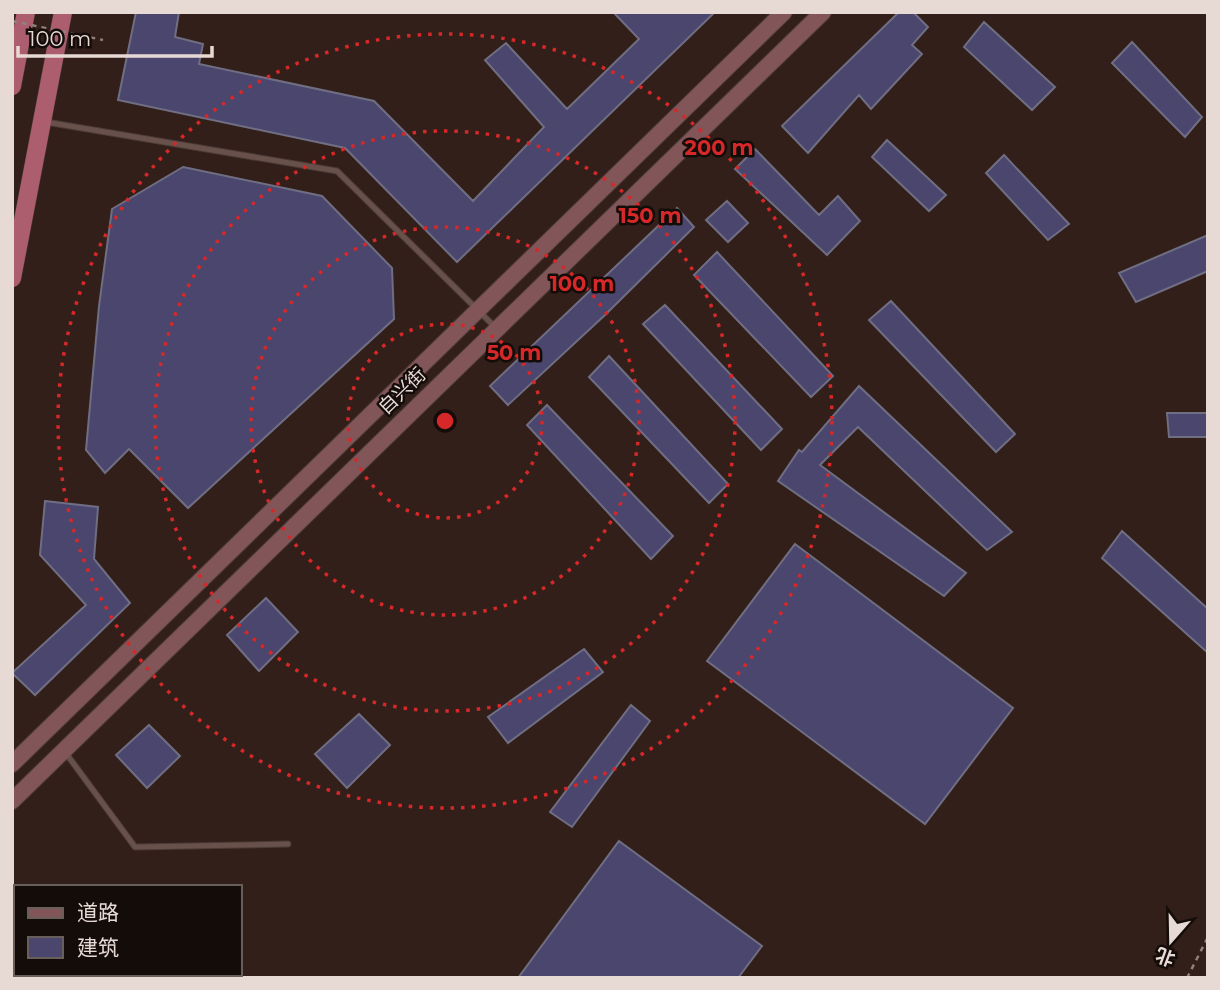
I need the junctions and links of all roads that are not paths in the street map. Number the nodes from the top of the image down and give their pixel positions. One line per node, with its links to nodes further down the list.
1 (26, 12): 5 (highway)
2 (63, 12): 6 (highway)
3 (784, 12): 8 (main road, 自兴街)
4 (823, 12): 9 (main road, 自兴街)
5 (12, 86)
6 (41, 121): 7 (highway); 8 (lane)
7 (12, 278)
8 (478, 310): 9 (lane); 10 (main road, 自兴街)
9 (496, 328): 12 (main road, 自兴街)
10 (50, 727): 11 (main road); 13 (main road, 自兴街)
11 (12, 746)
12 (64, 749): 14 (main road, 自兴街); 15 (lane)
13 (12, 764)
14 (12, 800)
15 (288, 845)

